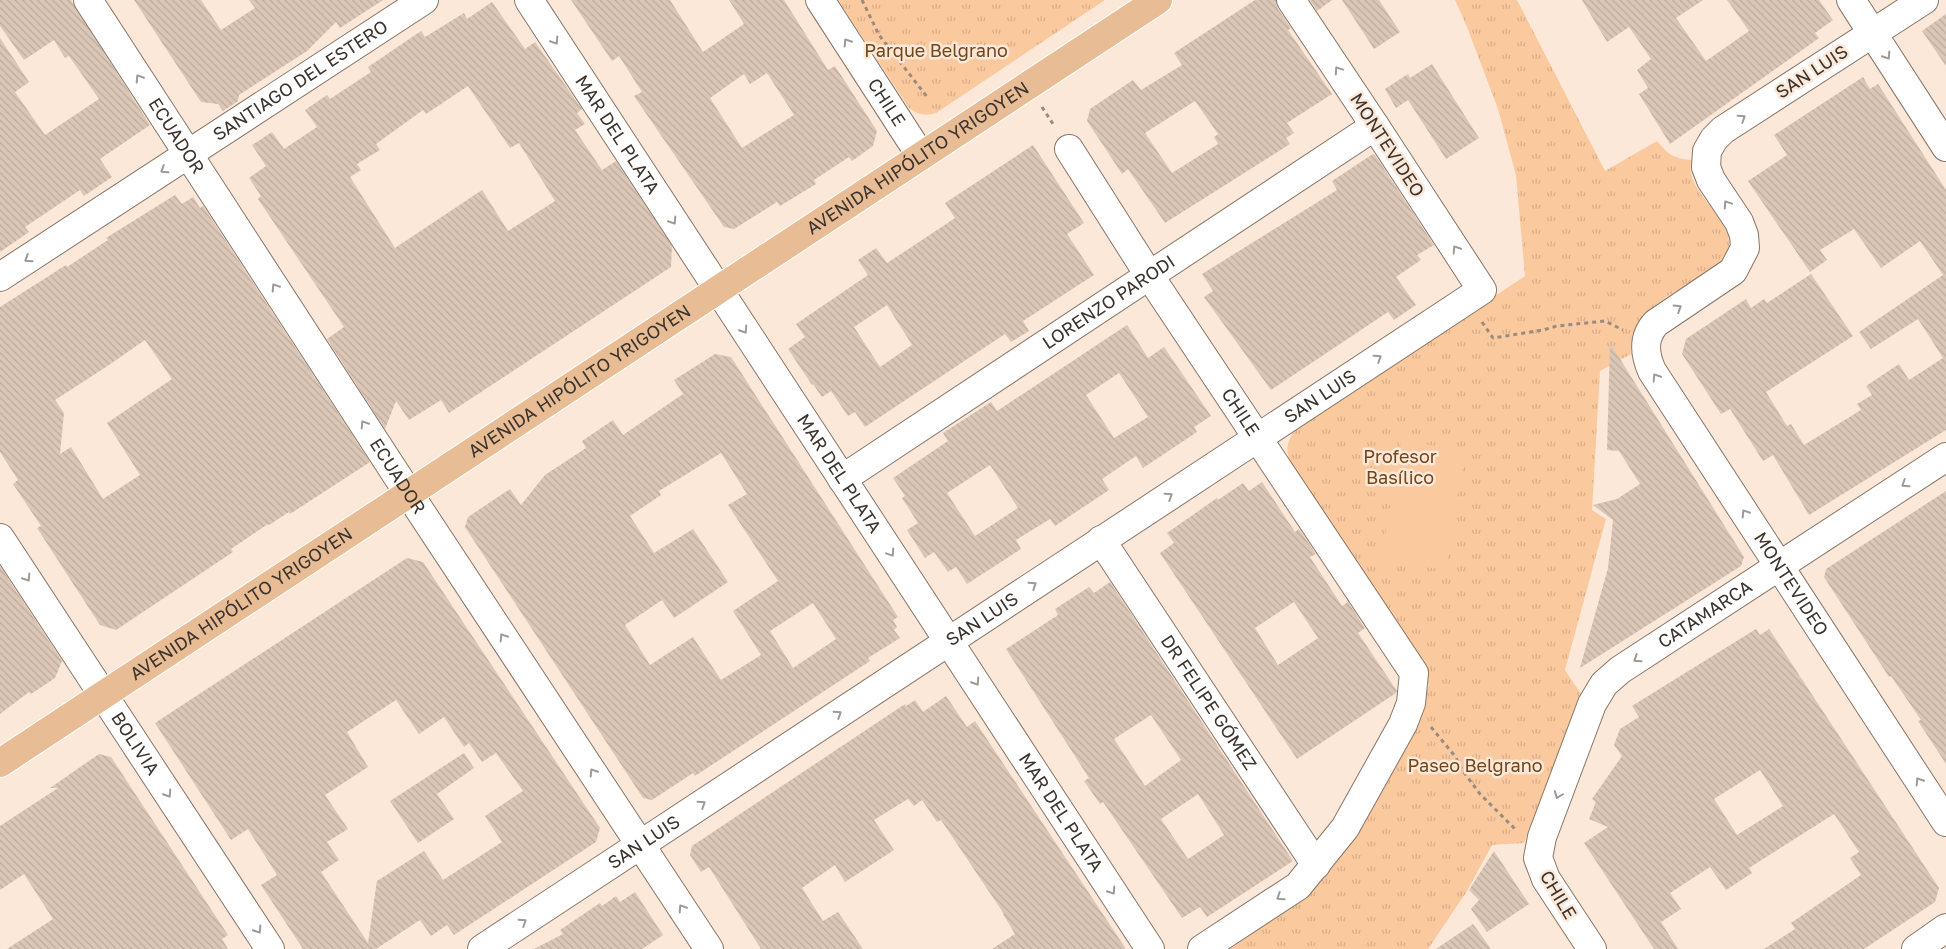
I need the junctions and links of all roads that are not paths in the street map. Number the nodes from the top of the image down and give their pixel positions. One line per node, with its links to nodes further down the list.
1 (88, 0): 13 (street, ECUADOR, one-way to 1)
2 (424, 0): 13 (street, SANTIAGO DEL ESTERO)
3 (529, 0): 17 (street, MAR DEL PLATA, one-way to 17)
4 (820, 0): 14 (street, CHILE, one-way to 4)
5 (1158, 0): 14 (main road, AVENIDA HIPÓLITO YRIGOYEN)
6 (1291, 0): 10 (street, MONTEVIDEO, one-way to 6)
7 (1851, 0): 9 (street)
8 (1924, 0): 9 (street, SAN LUIS)
9 (1873, 33): 11 (street, one-way to 11); 19 (street, SAN LUIS, one-way to 9)
10 (1375, 126): 15 (street, LORENZO PARODI); 18 (street, MONTEVIDEO, one-way to 10)
11 (1946, 147)
12 (1069, 149): 15 (street, CHILE)
13 (188, 154): 16 (street, SANTIAGO DEL ESTERO, one-way to 16); 23 (street, ECUADOR, one-way to 13)
14 (921, 156): 17 (main road, AVENIDA HIPÓLITO YRIGOYEN)
15 (1149, 275): 20 (street, CHILE); 22 (street, LORENZO PARODI)
16 (0, 277)
17 (717, 289): 22 (street, MAR DEL PLATA, one-way to 22); 23 (main road, AVENIDA HIPÓLITO YRIGOYEN)
18 (1475, 295): 20 (street, SAN LUIS, one-way to 18)
19 (1646, 342): 26 (street, MONTEVIDEO, one-way to 19)
20 (1258, 438): 25 (street, SAN LUIS, one-way to 20); 33 (street, CHILE)
21 (1946, 457): 26 (street, CATAMARCA, one-way to 26)
22 (842, 479): 27 (street, MAR DEL PLATA, one-way to 27)
23 (409, 494): 28 (main road, AVENIDA HIPÓLITO YRIGOYEN); 32 (street, ECUADOR, one-way to 23)
24 (0, 538): 28 (street, BOLIVIA, one-way to 28)
25 (1101, 540): 27 (street, SAN LUIS, one-way to 25); 33 (street, DR FELIPE GÓMEZ)
26 (1779, 566): 30 (street, MONTEVIDEO, one-way to 26); 31 (street, CATAMARCA, one-way to 31)
27 (949, 641): 32 (street, SAN LUIS, one-way to 27); 38 (street, MAR DEL PLATA, one-way to 38)
28 (103, 695): 29 (main road, AVENIDA HIPÓLITO YRIGOYEN); 35 (street, BOLIVIA, one-way to 35)
29 (0, 763)
30 (1946, 822)
31 (1542, 837): 40 (street, CHILE)
32 (640, 845): 36 (street, SAN LUIS, one-way to 32); 37 (street, ECUADOR, one-way to 32)
33 (1316, 865): 39 (street, one-way to 39)
34 (1946, 928): 41 (street)
35 (270, 949)
36 (482, 949)
37 (709, 949)
38 (1150, 949)
39 (1202, 949)
40 (1592, 949)
41 (1916, 949)

